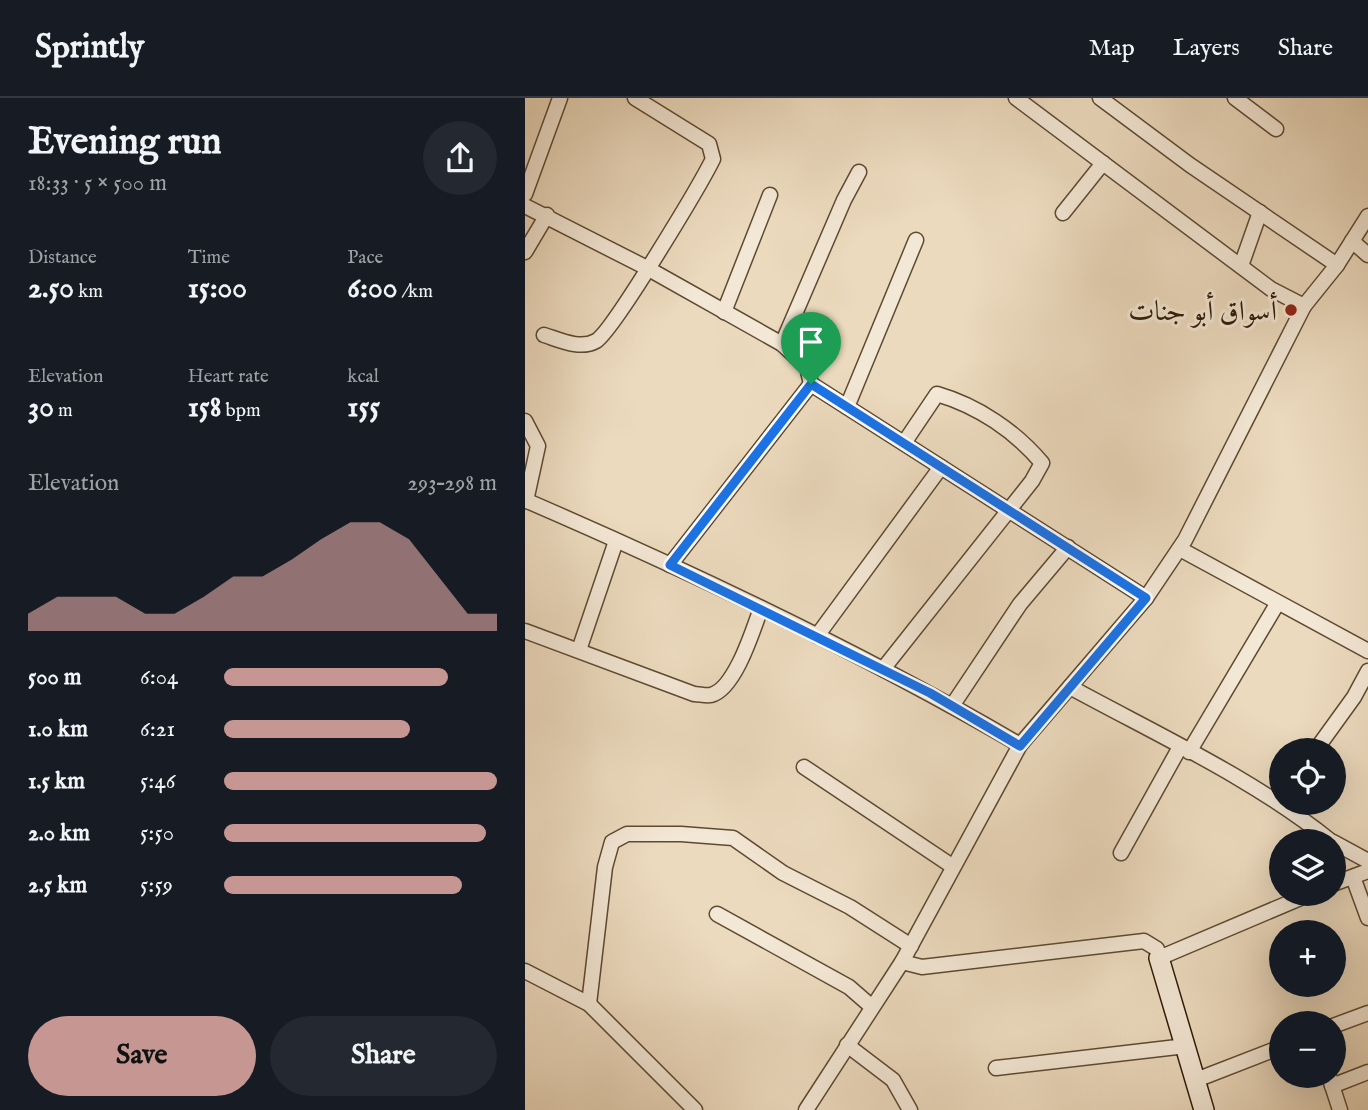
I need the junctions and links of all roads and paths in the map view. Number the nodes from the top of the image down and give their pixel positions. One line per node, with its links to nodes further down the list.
1 (560, 98): 9 (street)
2 (635, 98): 22 (street)
3 (1016, 98): 7 (street)
4 (1100, 98): 12 (street)
5 (1235, 98): 6 (street)
6 (1276, 129)
7 (1103, 163): 13 (street); 21 (street)
8 (859, 172): 26 (street)
9 (525, 194)
10 (770, 195): 24 (street)
11 (525, 206): 14 (street)
12 (1260, 212): 20 (street); 21 (street)
13 (1063, 213)
14 (547, 215): 18 (street); 22 (street)
15 (1368, 216): 17 (street)
16 (916, 240): 28 (street)
17 (1352, 241): 19 (street); 20 (street)
18 (525, 252)
19 (1368, 255)
20 (1337, 265): 23 (street)
21 (1241, 266): 23 (street)
22 (647, 268): 24 (street); 25 (street)
23 (1304, 306): 36 (street)
24 (724, 312): 26 (street)
25 (544, 335)
26 (782, 344): 27 (street)
27 (811, 384): 28 (street); 37 (street)
28 (846, 407): 30 (street)
29 (525, 421): 32 (street)
30 (904, 443): 31 (street); 33 (street)
31 (941, 467): 33 (street); 42 (street)
32 (526, 500): 34 (street)
33 (1009, 509): 35 (street); 45 (street)
34 (616, 541): 37 (street); 43 (street)
35 (1068, 547): 38 (street); 48 (street)
36 (1180, 549): 38 (street); 39 (street)
37 (670, 565): 40 (street)
38 (1146, 598): 47 (street)
39 (1277, 604): 44 (street); 51 (street)
40 (761, 608): 42 (street); 43 (street)
41 (525, 631): 43 (street)
42 (817, 636): 45 (street)
43 (579, 650)
44 (1368, 651)
45 (883, 669): 48 (street)
46 (1368, 671): 49 (street)
47 (1070, 687): 50 (street); 51 (street)
48 (952, 706): 50 (street)
49 (1324, 738)
50 (1020, 746): 59 (street)
51 (1184, 750): 53 (street); 57 (street)
52 (804, 767): 59 (street)
53 (1269, 797)
54 (1298, 815): 55 (street)
55 (1318, 829)
56 (1346, 849): 58 (street)
57 (1121, 853)
58 (1368, 861)
59 (952, 866): 66 (street)
60 (1368, 871): 61 (street)
61 (1353, 877): 62 (street); 65 (street)
62 (1346, 879)
63 (1282, 906): 67 (street)
64 (717, 914): 71 (street)
65 (1368, 918)
66 (911, 946): 68 (street); 70 (street)
67 (1159, 958): 68 (street); 75 (street)
68 (902, 962): 71 (street)
69 (525, 971): 70 (street)
70 (589, 1004): 82 (street)
71 (872, 1007): 74 (street)
72 (1368, 1013): 73 (street)
73 (1346, 1021)
74 (847, 1045): 83 (street); 84 (street)
75 (1186, 1046): 77 (street); 80 (street)
76 (1269, 1052): 80 (street)
77 (996, 1068)
78 (1368, 1072): 79 (street)
79 (1346, 1077)
80 (1196, 1080): 85 (street)
81 (1333, 1088): 86 (street)
82 (695, 1110)
83 (806, 1110)
84 (910, 1110)
85 (1204, 1110)
86 (1340, 1110)

